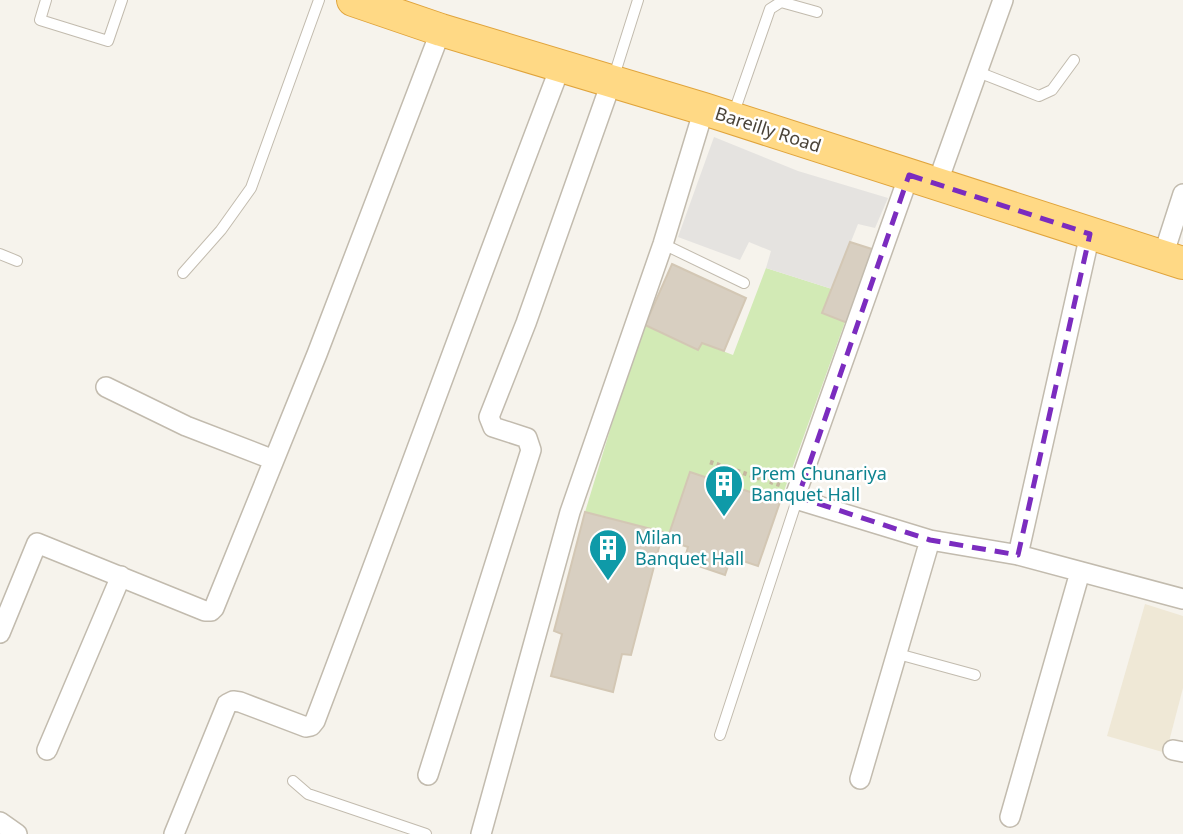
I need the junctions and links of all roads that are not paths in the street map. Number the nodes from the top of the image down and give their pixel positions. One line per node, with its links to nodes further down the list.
1 (46, 0): 2 (lane)
2 (122, 0)
3 (319, 0): 21 (lane)
4 (353, 0): 8 (highway, Bareilly Road)
5 (638, 0): 12 (lane)
6 (1003, 0): 11 (street)
7 (817, 12): 13 (lane)
8 (441, 30): 10 (highway, Bareilly Road); 24 (street)
9 (1074, 60): 11 (lane)
10 (561, 65): 12 (highway, Bareilly Road); 42 (street)
11 (978, 72): 14 (street)
12 (612, 80): 13 (highway, Bareilly Road); 36 (street)
13 (718, 114): 14 (highway, Bareilly Road); 17 (street)
14 (923, 180): 16 (highway, Bareilly Road); 25 (street)
15 (1183, 194): 19 (street)
16 (1090, 234): 19 (highway, Bareilly Road); 27 (street)
17 (663, 244): 22 (lane); 44 (street)
18 (0, 254): 20 (lane)
19 (1173, 260)
20 (17, 261)
21 (183, 273)
22 (744, 284)
23 (106, 387): 24 (street)
24 (274, 460): 29 (street)
25 (798, 494): 26 (street); 34 (lane)
26 (930, 540): 27 (street); 32 (street)
27 (1018, 555): 28 (street)
28 (1080, 572): 30 (street); 39 (street)
29 (121, 576): 31 (street); 35 (street)
30 (1183, 599)
31 (0, 633)
32 (898, 654): 33 (lane); 37 (street)
33 (975, 675)
34 (720, 735)
35 (47, 750)
36 (428, 775)
37 (860, 779)
38 (293, 781): 43 (lane)
39 (1010, 817)
40 (0, 822): 41 (street)
41 (18, 834)
42 (174, 834)
43 (426, 834)
44 (481, 834)

